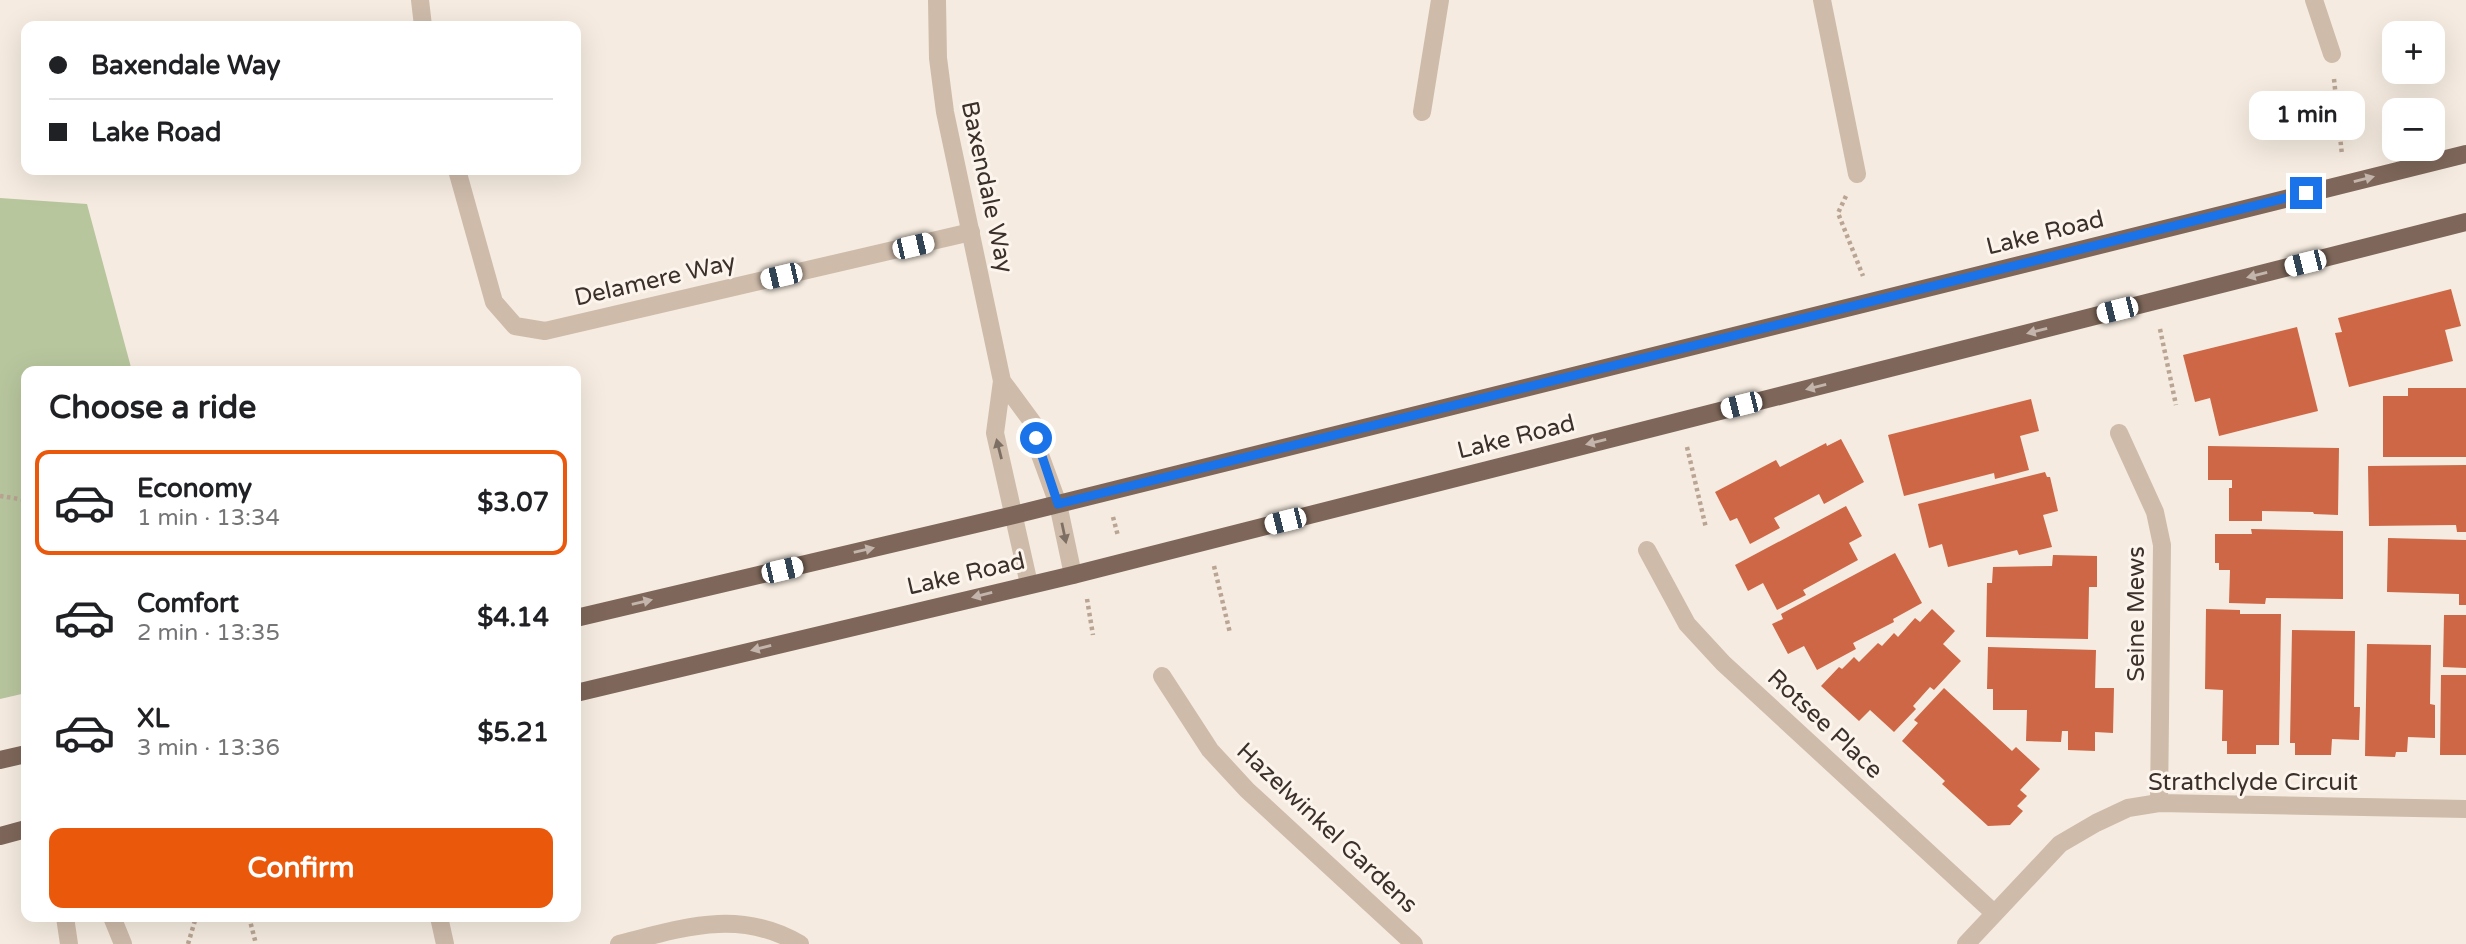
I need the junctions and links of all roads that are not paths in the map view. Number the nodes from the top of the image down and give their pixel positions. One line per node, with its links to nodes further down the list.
1 (420, 0): 6 (street)
2 (937, 0): 13 (street, Baxendale Way)
3 (1440, 0): 8 (street)
4 (1822, 0): 10 (street)
5 (2314, 0): 7 (street)
6 (422, 21)
7 (2332, 54)
8 (1422, 112)
9 (2466, 154): 16 (main road, Lake Road, one-way to 9)
10 (1857, 174)
11 (458, 175): 13 (street, Delamere Way)
12 (2466, 222): 19 (main road, Lake Road, one-way to 19)
13 (971, 232): 14 (street, Baxendale Way)
14 (1002, 381): 16 (street, Baxendale Way); 17 (street, Baxendale Way, one-way to 14)
15 (2119, 433): 26 (street, Seine Mews)
16 (1058, 504): 17 (main road, Lake Road); 19 (street, Baxendale Way, one-way to 19)
17 (1014, 515): 20 (street, Baxendale Way); 21 (main road, Lake Road, one-way to 17)
18 (1647, 550): 30 (street, Rotsee Place)
19 (1073, 575): 20 (main road, Lake Road)
20 (1029, 584): 23 (main road, Lake Road, one-way to 23)
21 (581, 617)
22 (1162, 676): 39 (street, Hazelwinkel Gardens)
23 (581, 692)
24 (21, 755): 25 (main road)
25 (0, 760)
26 (2159, 803): 27 (street, Strathclyde Circuit); 30 (street, Strathclyde Circuit)
27 (2466, 809)
28 (21, 830): 29 (main road)
29 (0, 836)
30 (1994, 913): 40 (street, Strathclyde Circuit)
31 (66, 922): 34 (street)
32 (114, 922): 35 (street)
33 (440, 922): 36 (street)
34 (69, 944)
35 (123, 944)
36 (445, 944)
37 (618, 944): 38 (street)
38 (800, 944)
39 (1414, 944)
40 (1966, 944)

